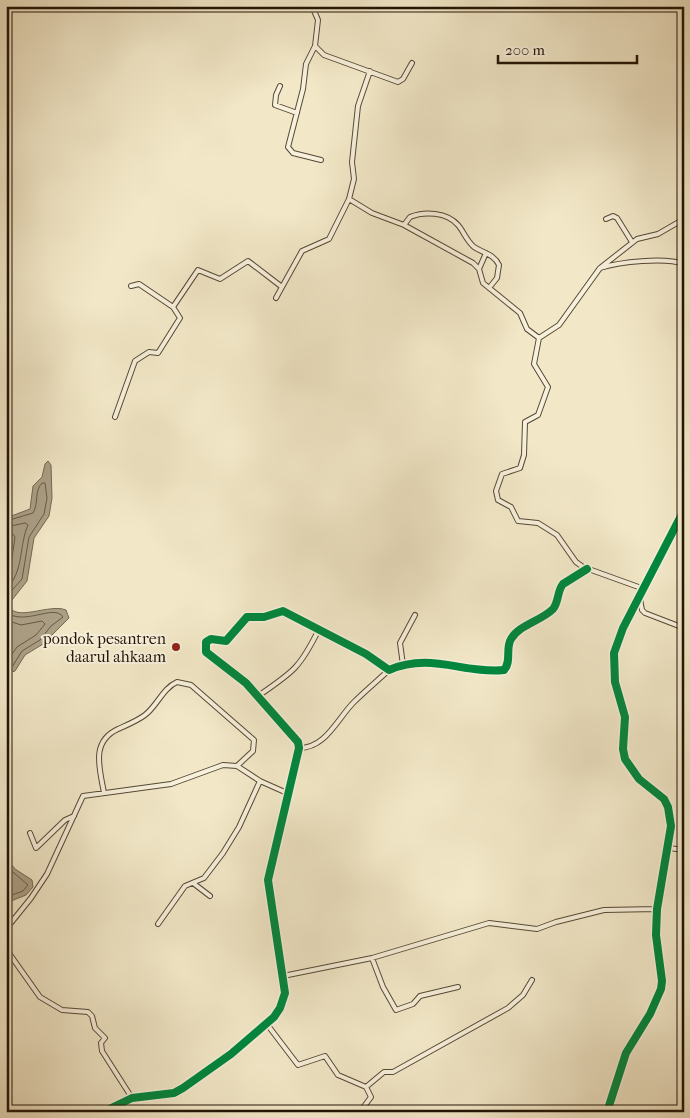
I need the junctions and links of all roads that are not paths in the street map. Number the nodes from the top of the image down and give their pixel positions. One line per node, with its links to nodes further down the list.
1 (312, 6): 2 (street)
2 (315, 46): 4 (street); 6 (street)
3 (412, 63): 4 (street)
4 (370, 71): 8 (street)
5 (280, 86): 6 (street)
6 (297, 113): 7 (street)
7 (321, 160)
8 (349, 199): 11 (street); 18 (street)
9 (606, 219): 12 (street)
10 (684, 219): 12 (street)
11 (404, 225): 13 (street); 16 (street)
12 (632, 242): 15 (street)
13 (486, 253): 16 (street); 19 (street)
14 (684, 264): 15 (street)
15 (600, 268): 22 (street)
16 (479, 270): 19 (street)
17 (131, 286): 21 (street)
18 (282, 287): 20 (street); 21 (street)
19 (489, 288): 22 (street)
20 (276, 298)
21 (173, 307): 23 (street)
22 (539, 338): 25 (street)
23 (115, 417)
24 (684, 510): 26 (street)
25 (587, 569): 26 (street); 31 (street)
26 (644, 589): 27 (street)
27 (640, 599): 29 (street); 41 (street)
28 (415, 615): 31 (street)
29 (684, 628)
30 (318, 629): 32 (street); 33 (street); 33 (street)
31 (403, 665): 32 (street)
32 (389, 670): 34 (street)
33 (258, 696): 34 (street)
34 (299, 748): 38 (street)
35 (238, 766): 36 (street); 37 (street); 37 (street)
36 (260, 781): 38 (street); 43 (street)
37 (104, 793): 39 (street)
38 (287, 793): 50 (street)
39 (74, 816): 40 (street); 47 (street)
40 (30, 833)
41 (669, 848): 42 (street); 45 (street)
42 (684, 850)
43 (193, 883): 44 (street); 46 (street)
44 (210, 896)
45 (657, 909): 49 (street); 58 (street)
46 (158, 924)
47 (6, 929)
48 (6, 949): 55 (street)
49 (372, 958): 50 (street); 52 (street)
50 (283, 976): 53 (street)
51 (532, 980): 54 (street)
52 (458, 987)
53 (266, 1023): 54 (street); 55 (street)
54 (366, 1088): 57 (street)
55 (132, 1098): 56 (street)
56 (103, 1112)
57 (360, 1112)
58 (607, 1112)

